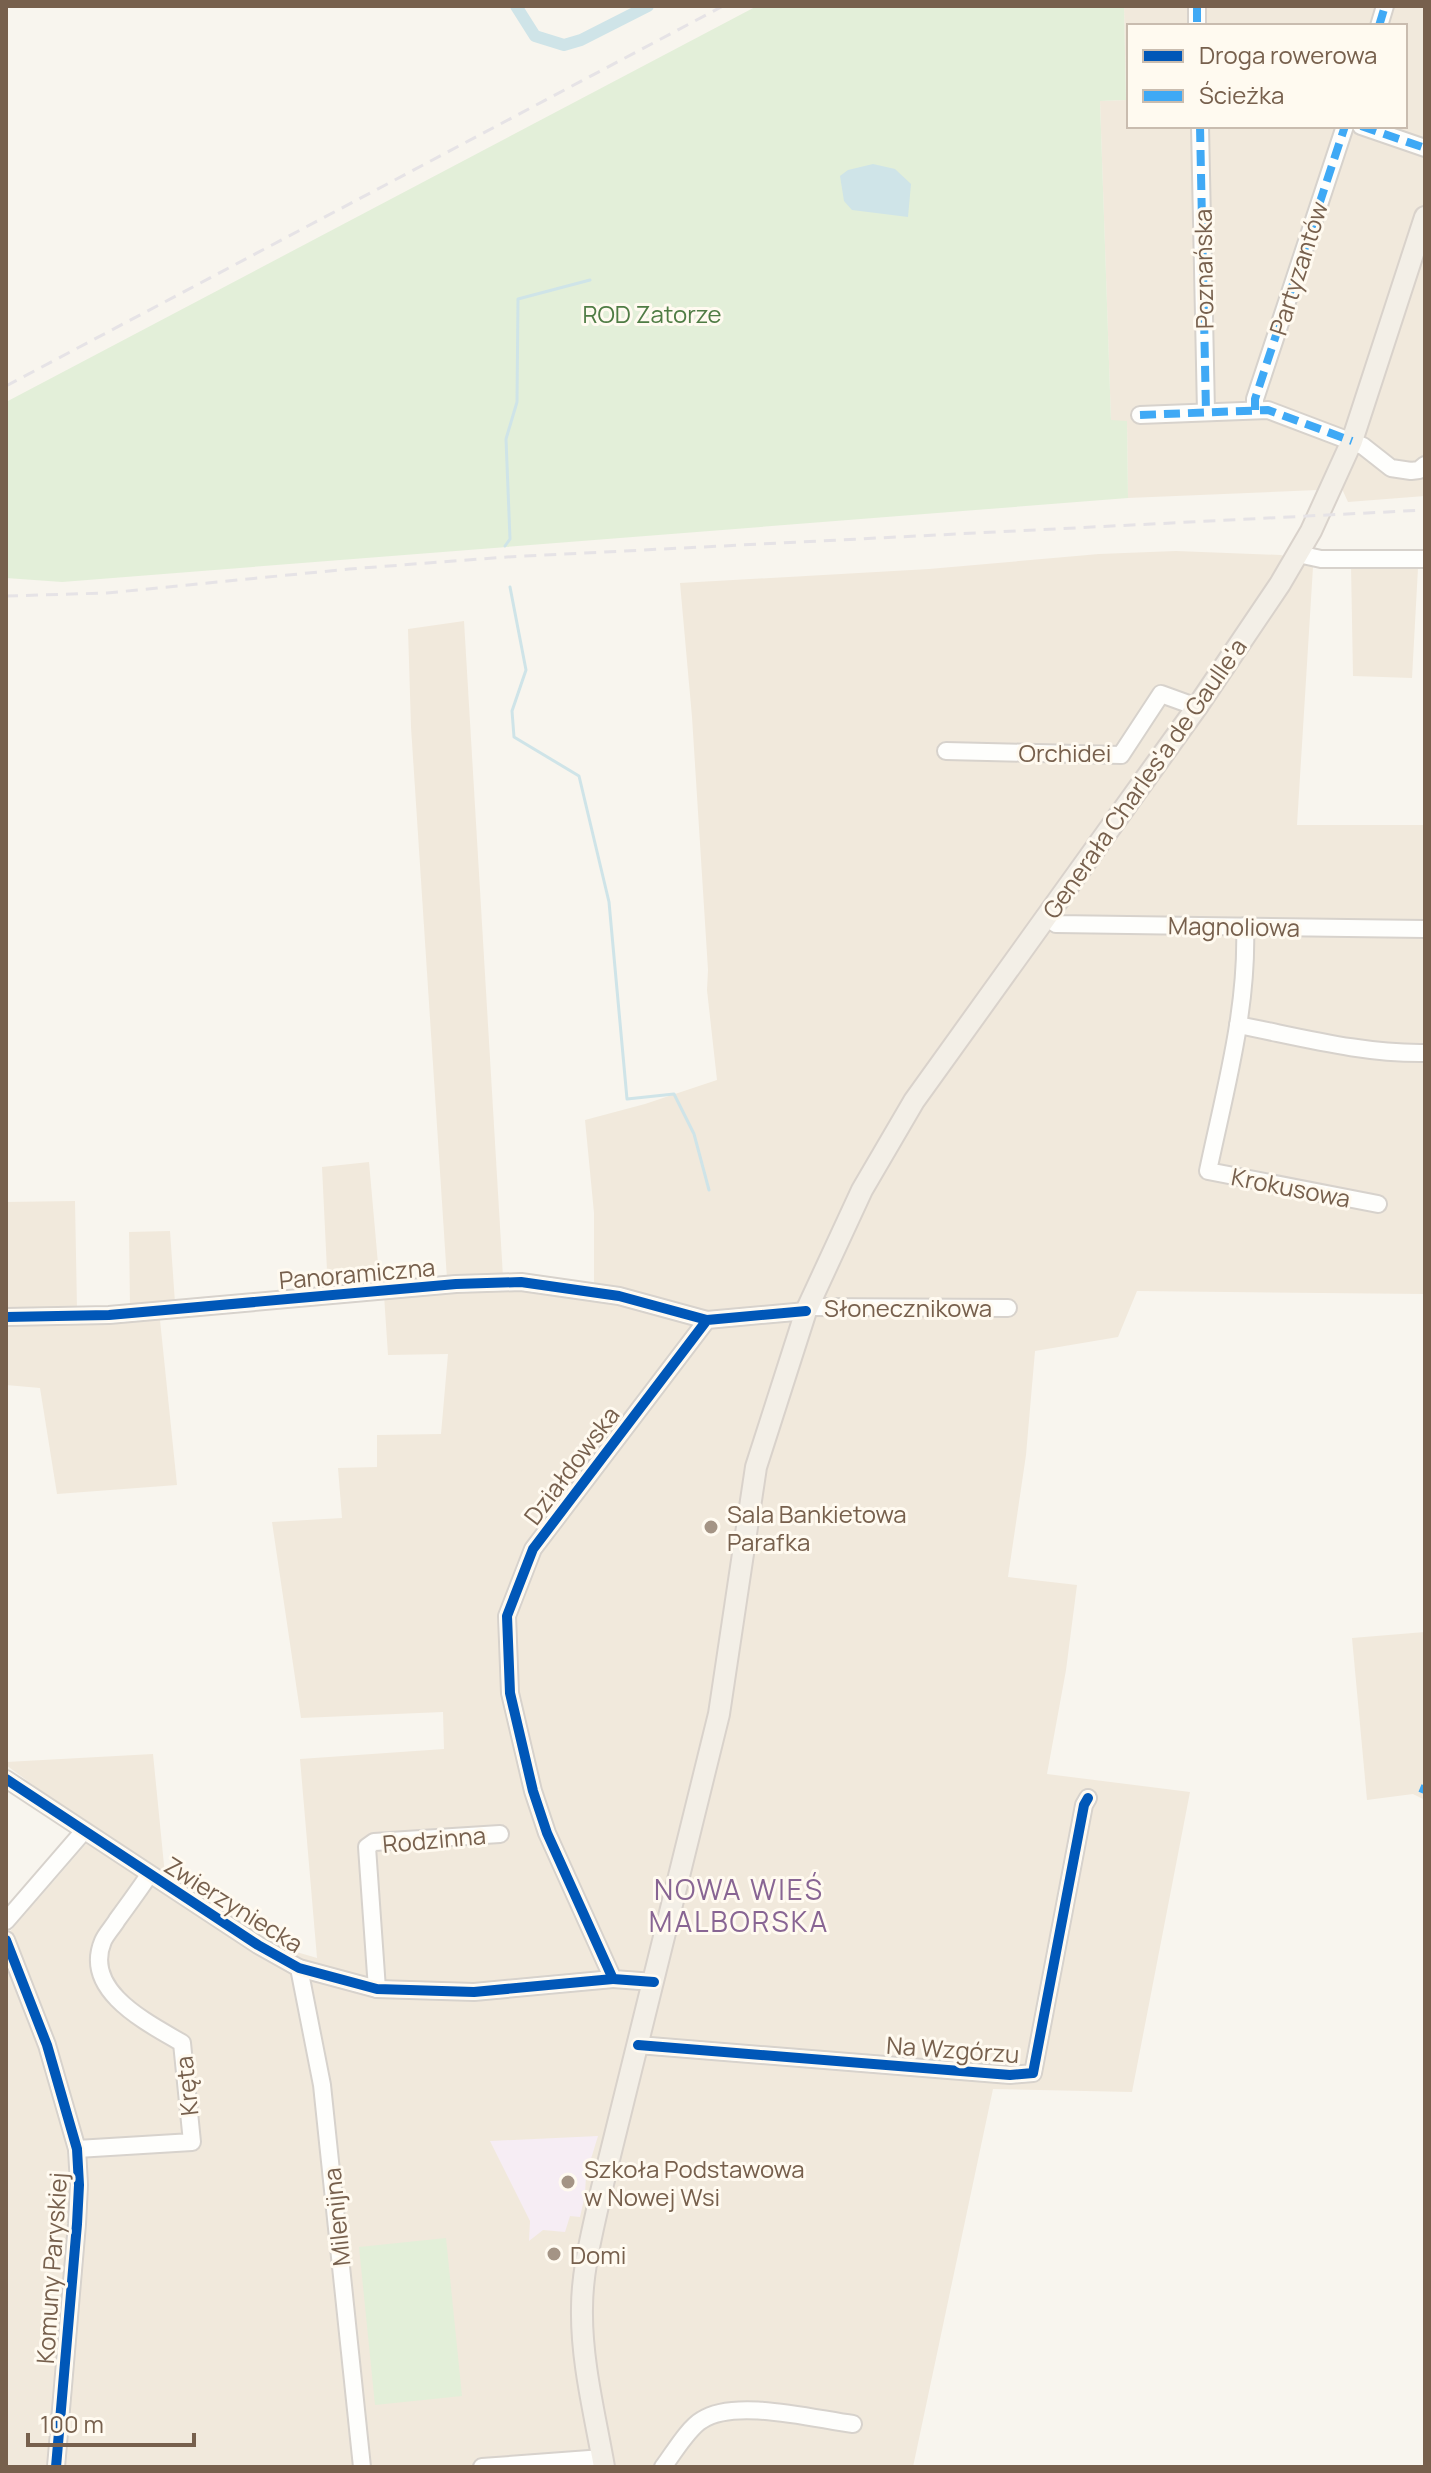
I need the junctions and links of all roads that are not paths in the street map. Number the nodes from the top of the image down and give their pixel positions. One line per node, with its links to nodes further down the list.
1 (1200, 128): 7 (street, Poznańska)
2 (1344, 128): 6 (street, Partyzantów)
3 (1367, 128): 4 (street)
4 (1425, 148)
5 (1425, 217): 9 (main road, Generała Charles'a de Gaulle'a)
6 (1255, 410): 7 (street); 9 (street)
7 (1206, 412): 8 (street)
8 (1140, 415)
9 (1352, 441): 10 (street); 11 (main road, Generała Charles'a de Gaulle'a)
10 (1425, 465)
11 (1298, 554): 12 (street); 13 (main road, Generała Charles'a de Gaulle'a)
12 (1425, 559)
13 (1197, 707): 14 (street, Orchidei); 15 (main road, Generała Charles'a de Gaulle'a)
14 (946, 751)
15 (1045, 916): 16 (street, Magnoliowa); 22 (main road, Generała Charles'a de Gaulle'a)
16 (1245, 926): 17 (street, Magnoliowa); 18 (street, Krokusowa)
17 (1425, 929)
18 (1238, 1025): 19 (street); 20 (street, Krokusowa)
19 (1425, 1053)
20 (1378, 1204)
21 (1008, 1308): 22 (street, Słonecznikowa)
22 (807, 1309): 24 (street); 34 (main road, Generała Charles'a de Gaulle'a)
23 (6, 1317): 24 (street, Panoramiczna)
24 (707, 1320): 33 (street, Działdowska)
25 (6, 1779): 27 (street, Zwierzyniecka)
26 (1088, 1798): 36 (street, Na Wzgórzu)
27 (83, 1832): 29 (street, Zwierzyniecka); 30 (street)
28 (500, 1834): 35 (street, Rodzinna)
29 (149, 1875): 32 (street, Zwierzyniecka); 37 (street, Kręta)
30 (6, 1921)
31 (6, 1940): 37 (street, Komuny Paryskiej)
32 (299, 1968): 35 (street, Zwierzyniecka); 41 (street, Milenijna)
33 (613, 1979): 34 (street); 35 (street, Zwierzyniecka)
34 (654, 1982): 36 (main road, Generała Charles'a de Gaulle'a)
35 (377, 1989)
36 (638, 2045): 39 (main road, Generała Charles'a de Gaulle'a)
37 (77, 2149): 40 (street, Komuny Paryskiej)
38 (853, 2424): 43 (street)
39 (604, 2462): 42 (street)
40 (56, 2467)
41 (362, 2467)
42 (482, 2467)
43 (663, 2467)

